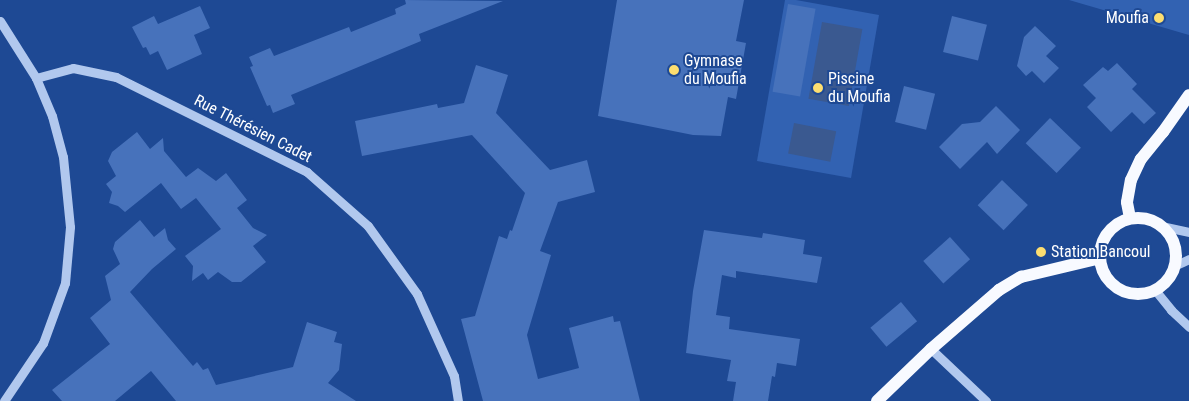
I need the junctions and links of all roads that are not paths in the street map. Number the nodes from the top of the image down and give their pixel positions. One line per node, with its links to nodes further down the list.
1 (0, 21): 2 (street)
2 (36, 78): 13 (street); 14 (street, Rue Thérésien Cadet)
3 (1189, 95): 4 (main road)
4 (1130, 218): 5 (main road); 7 (main road)
5 (1161, 226): 6 (street); 9 (main road)
6 (1189, 232)
7 (1100, 258): 10 (main road); 12 (main road)
8 (1189, 258): 9 (street)
9 (1174, 266): 10 (main road)
10 (1155, 290): 11 (street)
11 (1189, 327)
12 (931, 348): 15 (main road); 16 (street)
13 (4, 401)
14 (458, 401)
15 (877, 401)
16 (986, 401)

